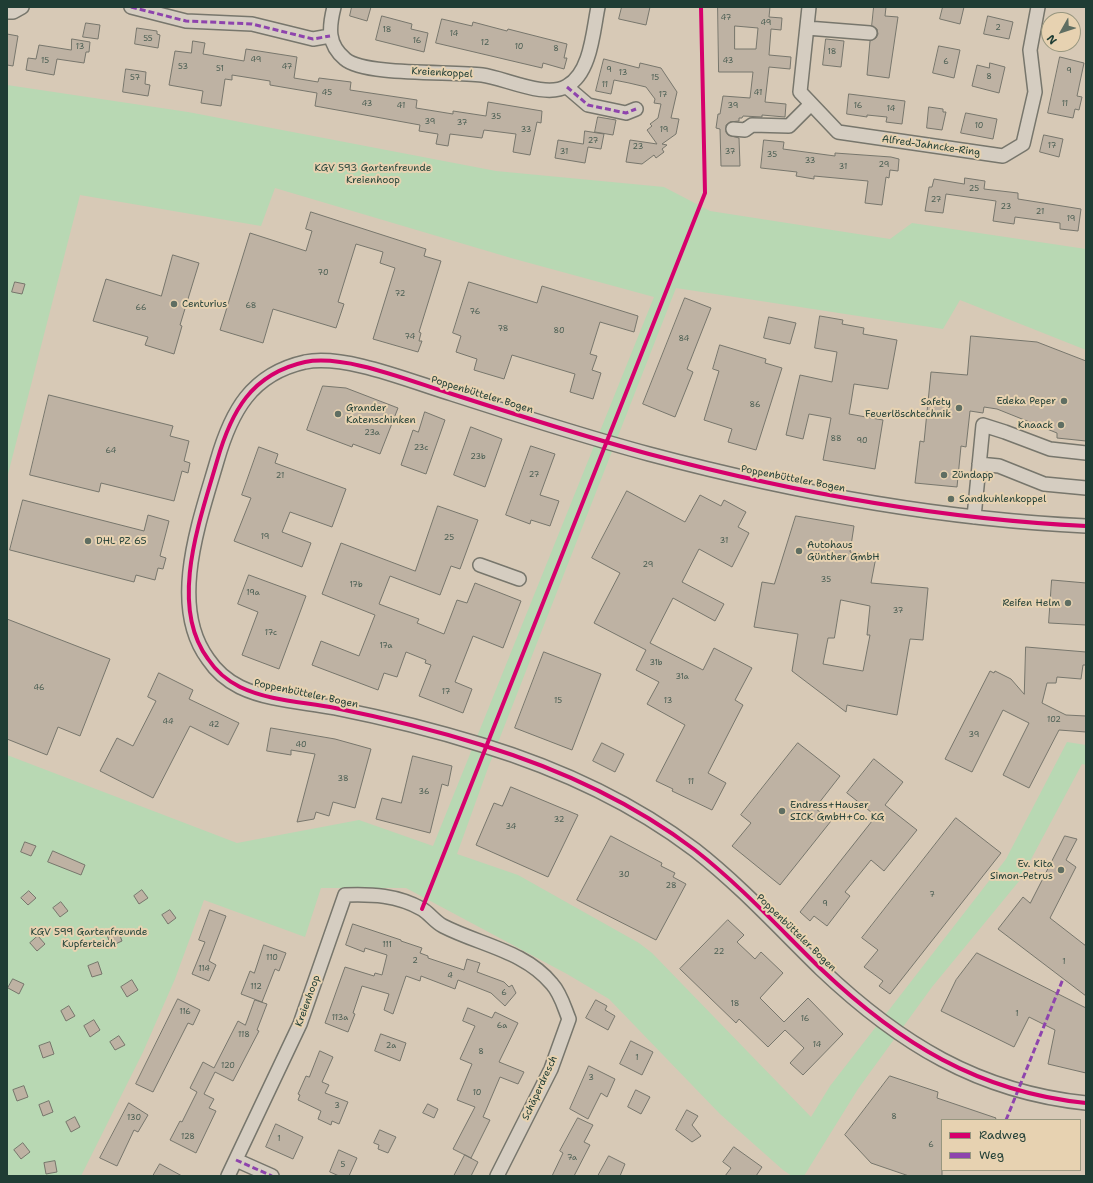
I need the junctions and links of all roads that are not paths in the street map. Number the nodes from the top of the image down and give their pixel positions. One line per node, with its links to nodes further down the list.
1 (22, 7): 7 (street)
2 (130, 7): 10 (street)
3 (334, 7): 10 (street)
4 (598, 7): 11 (street)
5 (809, 7): 8 (street, Alfred-Jahncke-Ring)
6 (1038, 7): 12 (street, Alfred-Jahncke-Ring)
7 (7, 12)
8 (807, 28): 9 (street); 12 (street, Alfred-Jahncke-Ring)
9 (870, 33)
10 (330, 36): 11 (street, Kreienkoppel)
11 (567, 87): 13 (street)
12 (811, 104): 14 (street)
13 (636, 109)
14 (733, 130)
15 (1086, 453): 16 (street)
16 (979, 464): 17 (street); 18 (street)
17 (1086, 488)
18 (974, 517): 19 (street, Poppenbütteler Bogen); 23 (street, Poppenbütteler Bogen)
19 (1086, 526)
20 (480, 565): 21 (street)
21 (519, 578)
22 (422, 909): 24 (street, Kreienhoop); 27 (street, Schäperdresch)
23 (1086, 1104)
24 (236, 1160): 25 (street, Kreienhoop); 26 (street)
25 (228, 1176)
26 (272, 1176)
27 (497, 1176)

